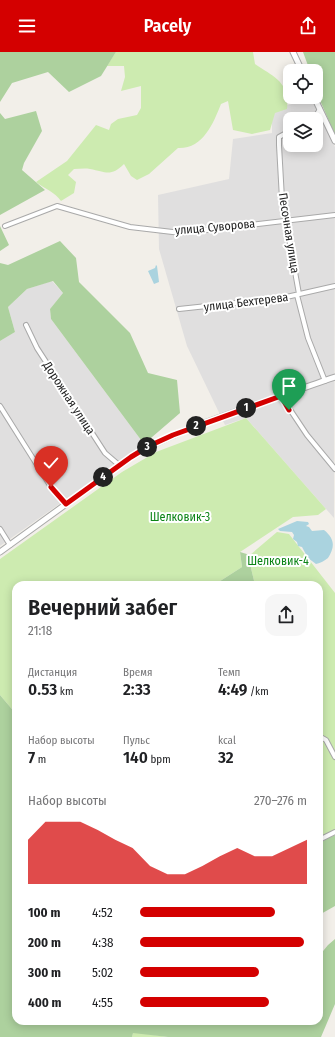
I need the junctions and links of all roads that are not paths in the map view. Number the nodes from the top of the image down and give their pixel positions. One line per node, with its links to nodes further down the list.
1 (293, 52): 2 (street)
2 (299, 64)
3 (318, 104): 4 (street)
4 (320, 109): 5 (street); 7 (street)
5 (318, 112)
6 (283, 134): 9 (street, Песочная улица)
7 (335, 141)
8 (335, 215): 9 (street, улица Суворова)
9 (286, 220): 10 (street, улица Суворова); 12 (street, Песочная улица)
10 (5, 226)
11 (335, 286): 12 (street, улица Бехтерева)
12 (298, 294): 13 (street, улица Бехтерева); 16 (street, Песочная улица)
13 (179, 309)
14 (26, 325): 19 (street, Дорожная улица)
15 (335, 377): 16 (street)
16 (325, 381): 17 (street)
17 (281, 396): 19 (street); 20 (street)
18 (0, 406): 21 (street)
19 (119, 466): 21 (street)
20 (335, 469)
21 (66, 504): 23 (street)
22 (0, 529): 23 (street)
23 (10, 545): 24 (street)
24 (0, 552)
25 (323, 738): 26 (street)
26 (335, 757)
27 (335, 832): 28 (street)
28 (323, 838)

